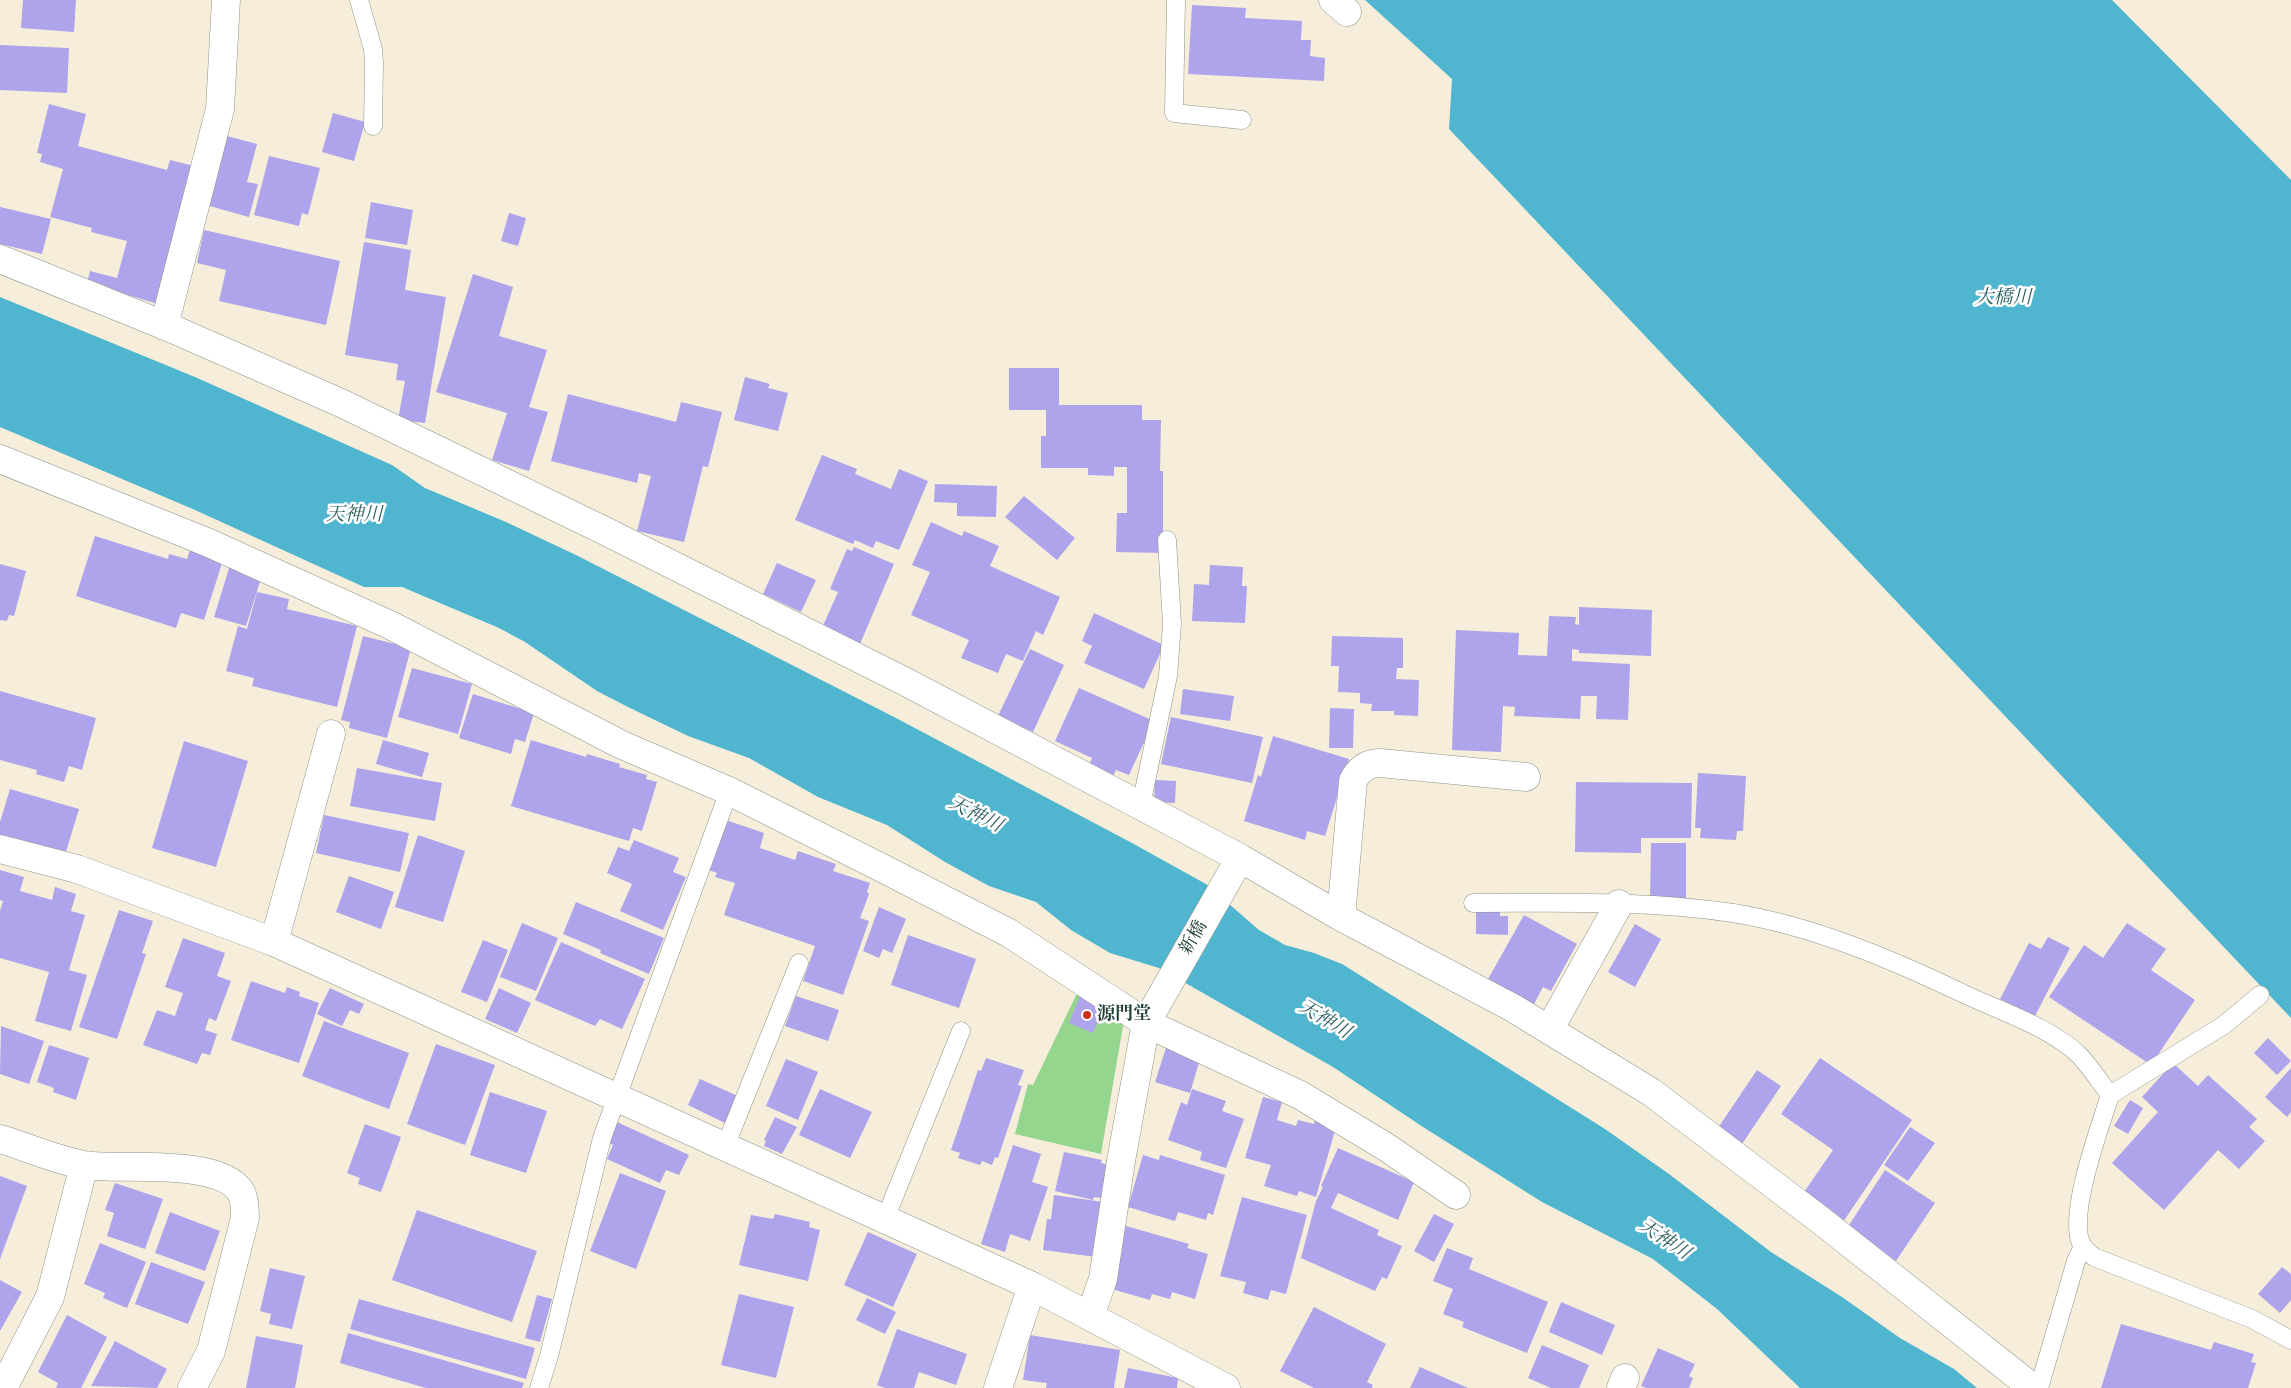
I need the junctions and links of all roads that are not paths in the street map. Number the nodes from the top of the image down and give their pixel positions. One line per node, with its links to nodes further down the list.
1 (226, 0): 7 (street)
2 (359, 0): 5 (lane)
3 (1176, 0): 4 (lane)
4 (1242, 120)
5 (373, 126)
6 (0, 259): 7 (street)
7 (164, 326): 13 (street)
8 (0, 459): 12 (street)
9 (1167, 540): 13 (lane)
10 (331, 734): 19 (street)
11 (1526, 777): 18 (street)
12 (729, 791): 22 (street); 26 (lane)
13 (1141, 805): 15 (street)
14 (0, 848): 19 (street)
15 (1238, 862): 18 (street); 22 (street, 新橋)
16 (1473, 903): 17 (lane)
17 (1619, 904): 23 (street); 25 (lane)
18 (1341, 917): 23 (street)
19 (274, 942): 26 (street)
20 (799, 963): 28 (lane)
21 (2260, 995): 25 (lane)
22 (1150, 1017): 30 (street); 34 (street, 新橋)
23 (1549, 1030): 41 (street)
24 (961, 1031): 31 (lane)
25 (2110, 1095): 32 (lane)
26 (618, 1097): 28 (street); 38 (lane)
27 (0, 1138): 29 (street)
28 (725, 1147): 31 (street)
29 (84, 1165): 36 (street); 37 (street)
30 (1456, 1195)
31 (885, 1220): 33 (street)
32 (2083, 1246): 35 (lane); 42 (lane)
33 (1032, 1286): 34 (street); 39 (street)
34 (1090, 1316): 40 (street)
35 (2291, 1340)
36 (3, 1388)
37 (192, 1388)
38 (539, 1388)
39 (998, 1388)
40 (1226, 1388)
41 (2034, 1388)
42 (2039, 1388)

